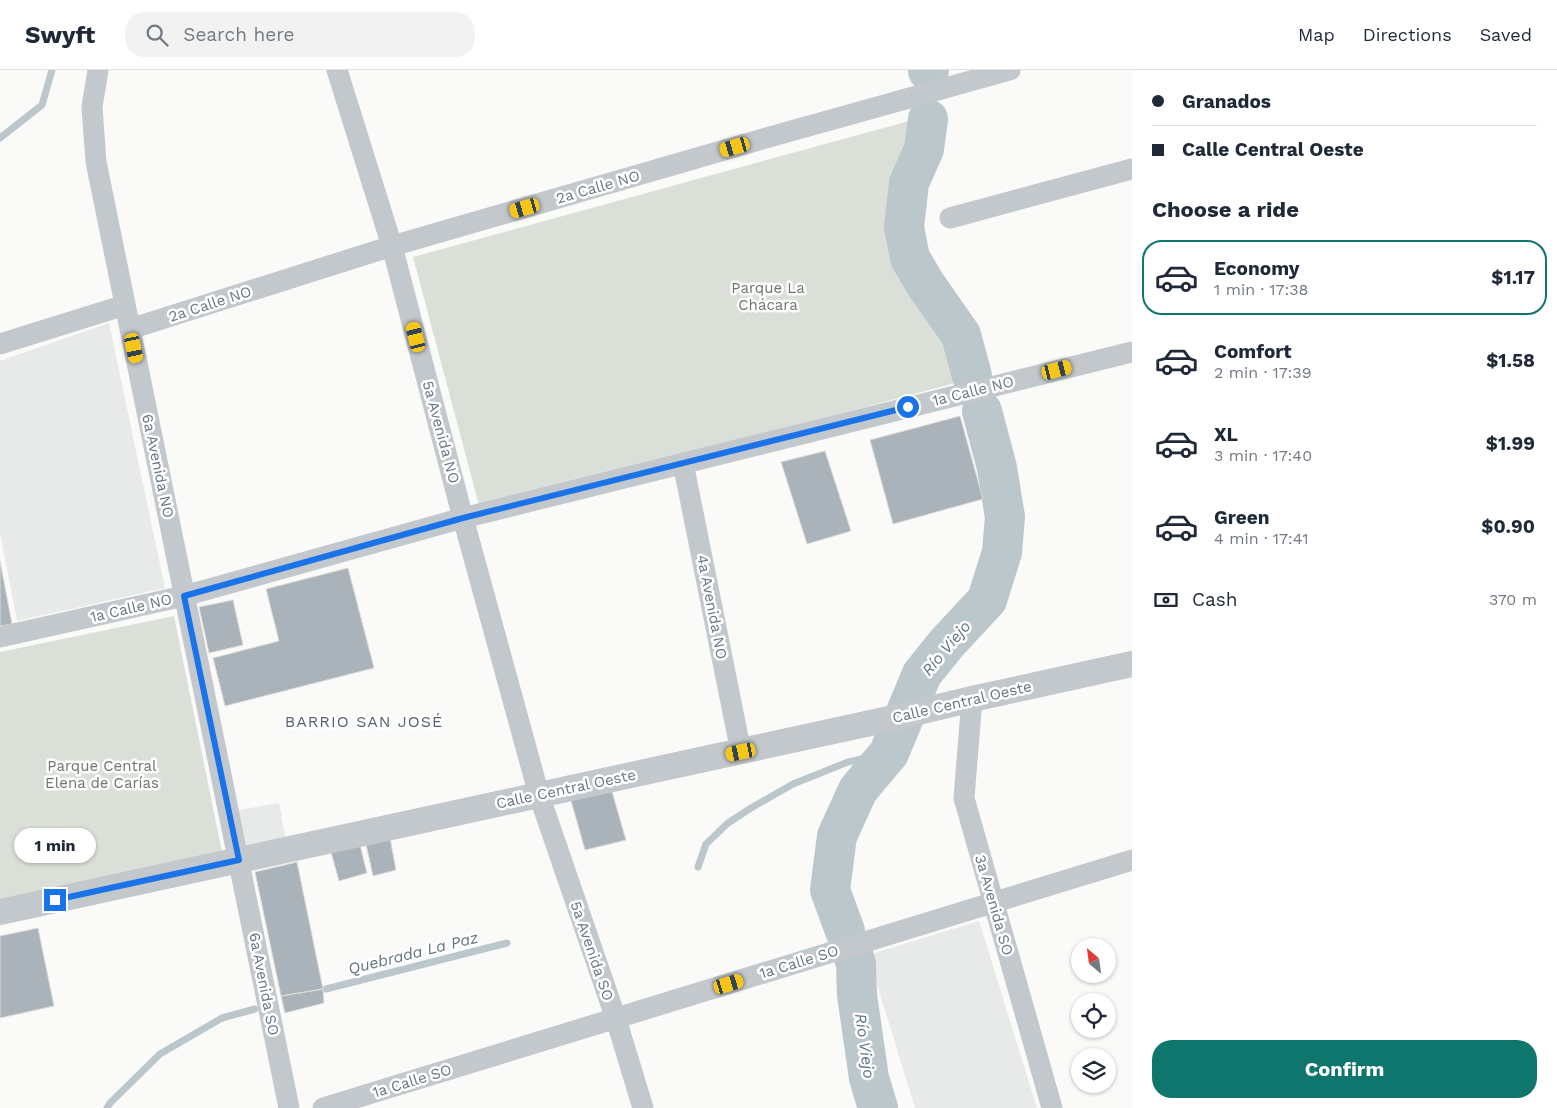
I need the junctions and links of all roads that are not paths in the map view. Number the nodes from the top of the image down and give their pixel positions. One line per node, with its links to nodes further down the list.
1 (98, 70): 7 (street, 6a Avenida NO)
2 (338, 70): 6 (street, 5a Avenida NO)
3 (1010, 70): 6 (street, 2a Calle NO)
4 (1132, 169): 5 (street)
5 (950, 218)
6 (392, 246): 8 (street, 2a Calle NO); 12 (street, 5a Avenida NO)
7 (125, 305): 8 (street, 6a Avenida NO); 9 (street)
8 (130, 329): 13 (street, 6a Avenida NO)
9 (0, 344)
10 (1132, 352): 11 (street, 1a Calle NO)
11 (683, 463): 12 (street, 1a Calle NO); 17 (street, 4a Avenida NO)
12 (463, 518): 13 (street, 1a Calle NO); 18 (street, 5a Avenida NO)
13 (184, 596): 14 (street, 1a Calle NO); 19 (street, 6a Avenida NO)
14 (0, 637)
15 (1132, 664): 16 (street, Calle Central Oeste)
16 (972, 699): 17 (street, Calle Central Oeste); 21 (street, 3a Avenida SO)
17 (741, 752): 18 (street, Calle Central Oeste)
18 (538, 795): 19 (street, Calle Central Oeste); 23 (street, 5a Avenida SO)
19 (239, 860): 22 (street, Calle Central Oeste); 24 (street, 6a Avenida SO)
20 (1132, 860): 21 (street, 1a Calle SO)
21 (993, 903): 23 (street, 1a Calle SO); 27 (street, 3a Avenida SO)
22 (0, 912)
23 (616, 1018): 25 (street, 1a Calle SO); 26 (street, 5a Avenida SO)
24 (289, 1108)
25 (323, 1108)
26 (643, 1108)
27 (1052, 1108)

